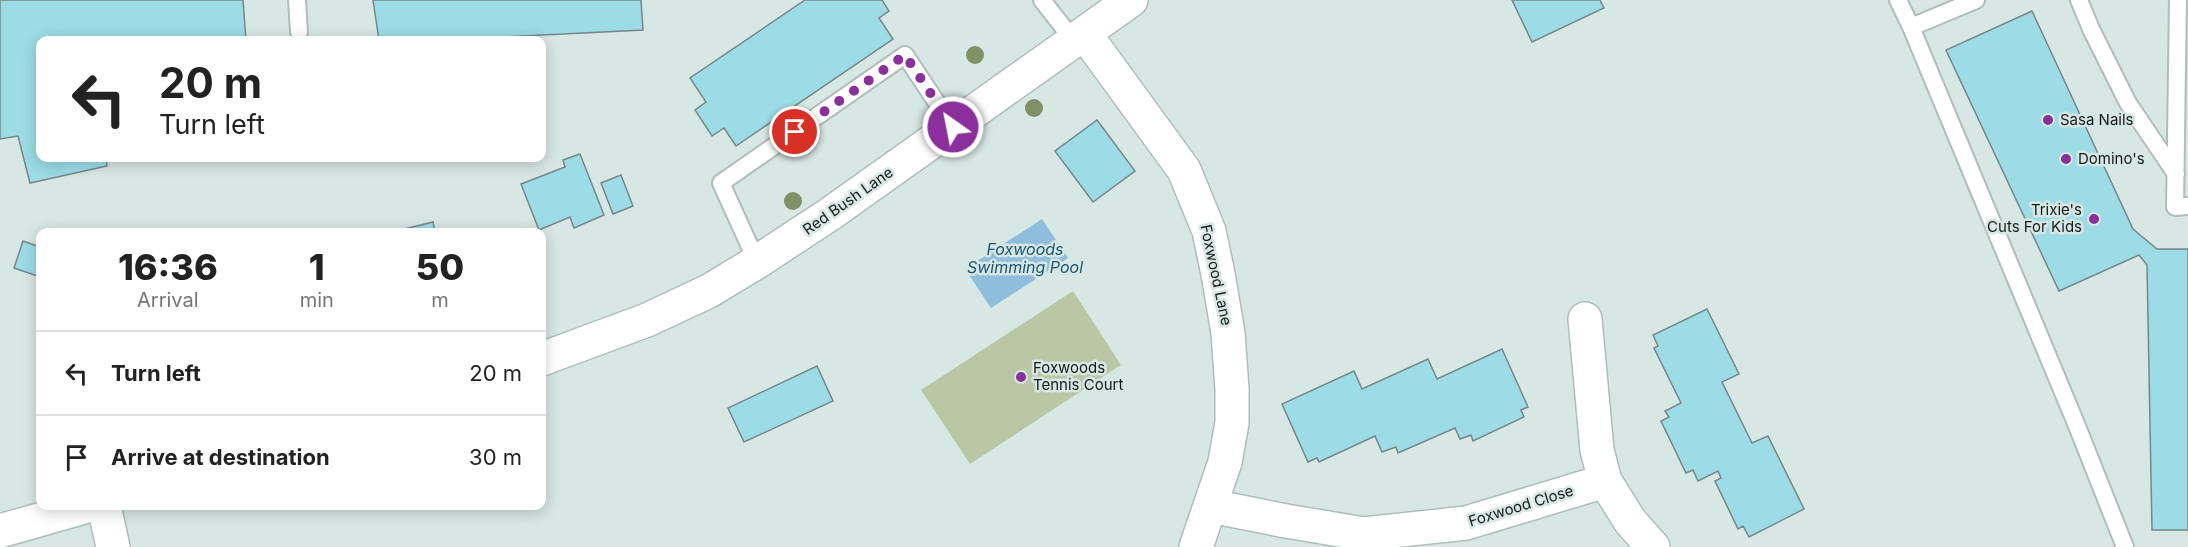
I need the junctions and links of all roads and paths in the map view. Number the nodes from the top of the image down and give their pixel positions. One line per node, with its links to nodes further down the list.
1 (297, 0): 9 (lane)
2 (1042, 0): 10 (lane)
3 (1131, 0): 10 (street, Red Bush Lane)
4 (1898, 0): 8 (lane)
5 (1976, 0): 8 (lane)
6 (2079, 0): 12 (lane)
7 (2178, 0): 12 (lane)
8 (1911, 27): 26 (lane)
9 (299, 32)
10 (1080, 38): 11 (street, Red Bush Lane); 18 (street, Foxwood Lane)
11 (953, 127): 14 (street, Red Bush Lane); 14 (lane)
12 (2176, 174): 13 (lane)
13 (2188, 206)
14 (757, 262): 16 (street, Red Bush Lane)
15 (1585, 319): 17 (street)
16 (546, 358)
17 (1605, 481): 22 (street, Foxwood Close); 25 (street)
18 (1211, 506): 22 (street, Foxwood Close); 24 (street, Foxwood Lane)
19 (74, 510): 21 (street)
20 (105, 510): 23 (street)
21 (0, 531)
22 (1364, 541)
23 (113, 547)
24 (1196, 547)
25 (1653, 547)
26 (2125, 547)

